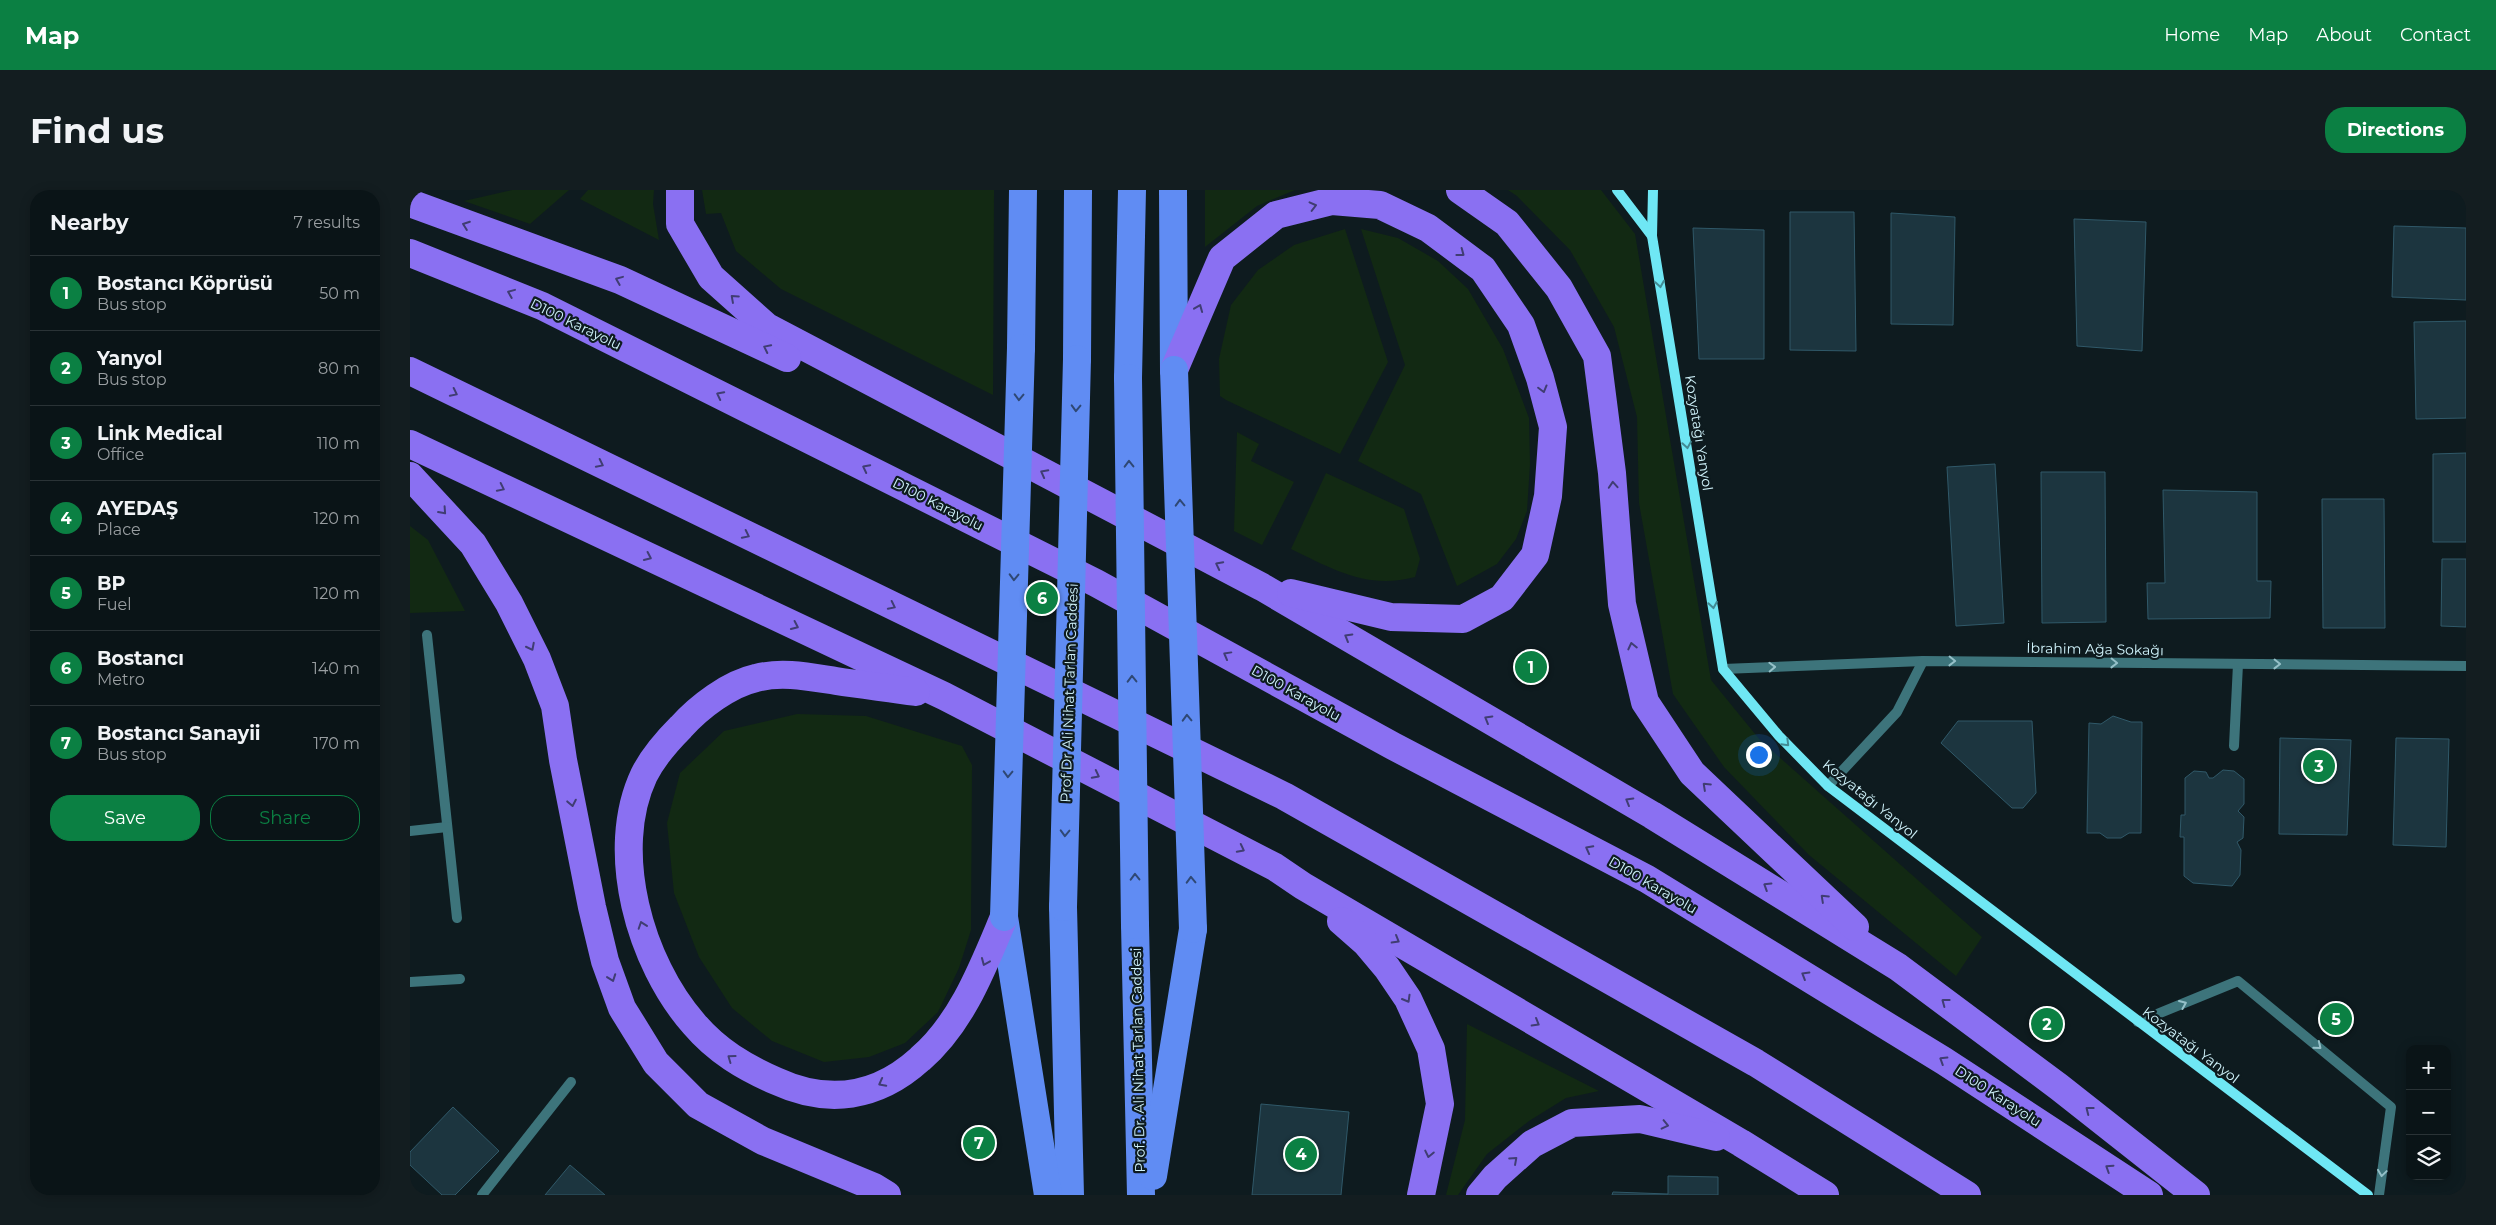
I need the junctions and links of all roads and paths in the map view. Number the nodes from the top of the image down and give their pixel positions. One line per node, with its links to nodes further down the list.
1 (680, 190): 14 (highway, one-way to 1)
2 (1022, 190): 30 (main road, one-way to 30, bridge)
3 (1078, 190): 40 (main road, Prof Dr Ali Nihat Tarlan Caddesi, one-way to 40, bridge)
4 (1132, 190): 41 (main road, Prof. Dr. Ali Nihat Tarlan Caddesi, one-way to 4, bridge)
5 (1173, 190): 12 (main road)
6 (1460, 190): 31 (highway, one-way to 6)
7 (1616, 190): 10 (main road)
8 (1653, 190): 10 (main road, Kozyatağı Yanyol)
9 (410, 203): 14 (highway, one-way to 9)
10 (1652, 236): 22 (main road, Kozyatağı Yanyol, one-way to 22)
11 (410, 253): 47 (highway, D100 Karayolu, one-way to 11)
12 (1174, 370): 17 (highway, one-way to 17); 42 (main road, one-way to 12, bridge)
13 (410, 371): 46 (highway, one-way to 46)
14 (973, 435): 17 (highway, one-way to 14)
15 (410, 444): 23 (highway, one-way to 23)
16 (410, 476): 38 (highway, one-way to 38)
17 (1262, 587): 31 (highway, one-way to 17)
18 (427, 635): 26 (street)
19 (1923, 661): 20 (street, İbrahim Ağa Sokağı, one-way to 20); 22 (street, İbrahim Ağa Sokağı, one-way to 19); 25 (street)
20 (2238, 664): 21 (street, İbrahim Ağa Sokağı, one-way to 21); 24 (street)
21 (2466, 666)
22 (1723, 669): 25 (main road, Kozyatağı Yanyol, one-way to 25)
23 (944, 696): 28 (highway, one-way to 28); 30 (highway, one-way to 23)
24 (2234, 746)
25 (1828, 786): 34 (main road, Kozyatağı Yanyol)
26 (448, 827): 27 (street); 29 (street)
27 (410, 831)
28 (1304, 886): 36 (highway, one-way to 36); 43 (highway, one-way to 43)
29 (457, 918)
30 (1004, 918): 39 (main road)
31 (1898, 967): 48 (highway, one-way to 31)
32 (460, 979): 33 (street)
33 (410, 982)
34 (2138, 1022): 49 (main road, Kozyatağı Yanyol); 50 (street, one-way to 50)
35 (571, 1082): 37 (street)
36 (1741, 1143): 44 (highway, one-way to 36); 45 (highway)
37 (482, 1195)
38 (887, 1195)
39 (1048, 1195)
40 (1070, 1195)
41 (1141, 1195)
42 (1150, 1195)
43 (1421, 1195)
44 (1480, 1195)
45 (1825, 1195)
46 (1967, 1195)
47 (2149, 1195)
48 (2196, 1195)
49 (2368, 1195)
50 (2379, 1195)

